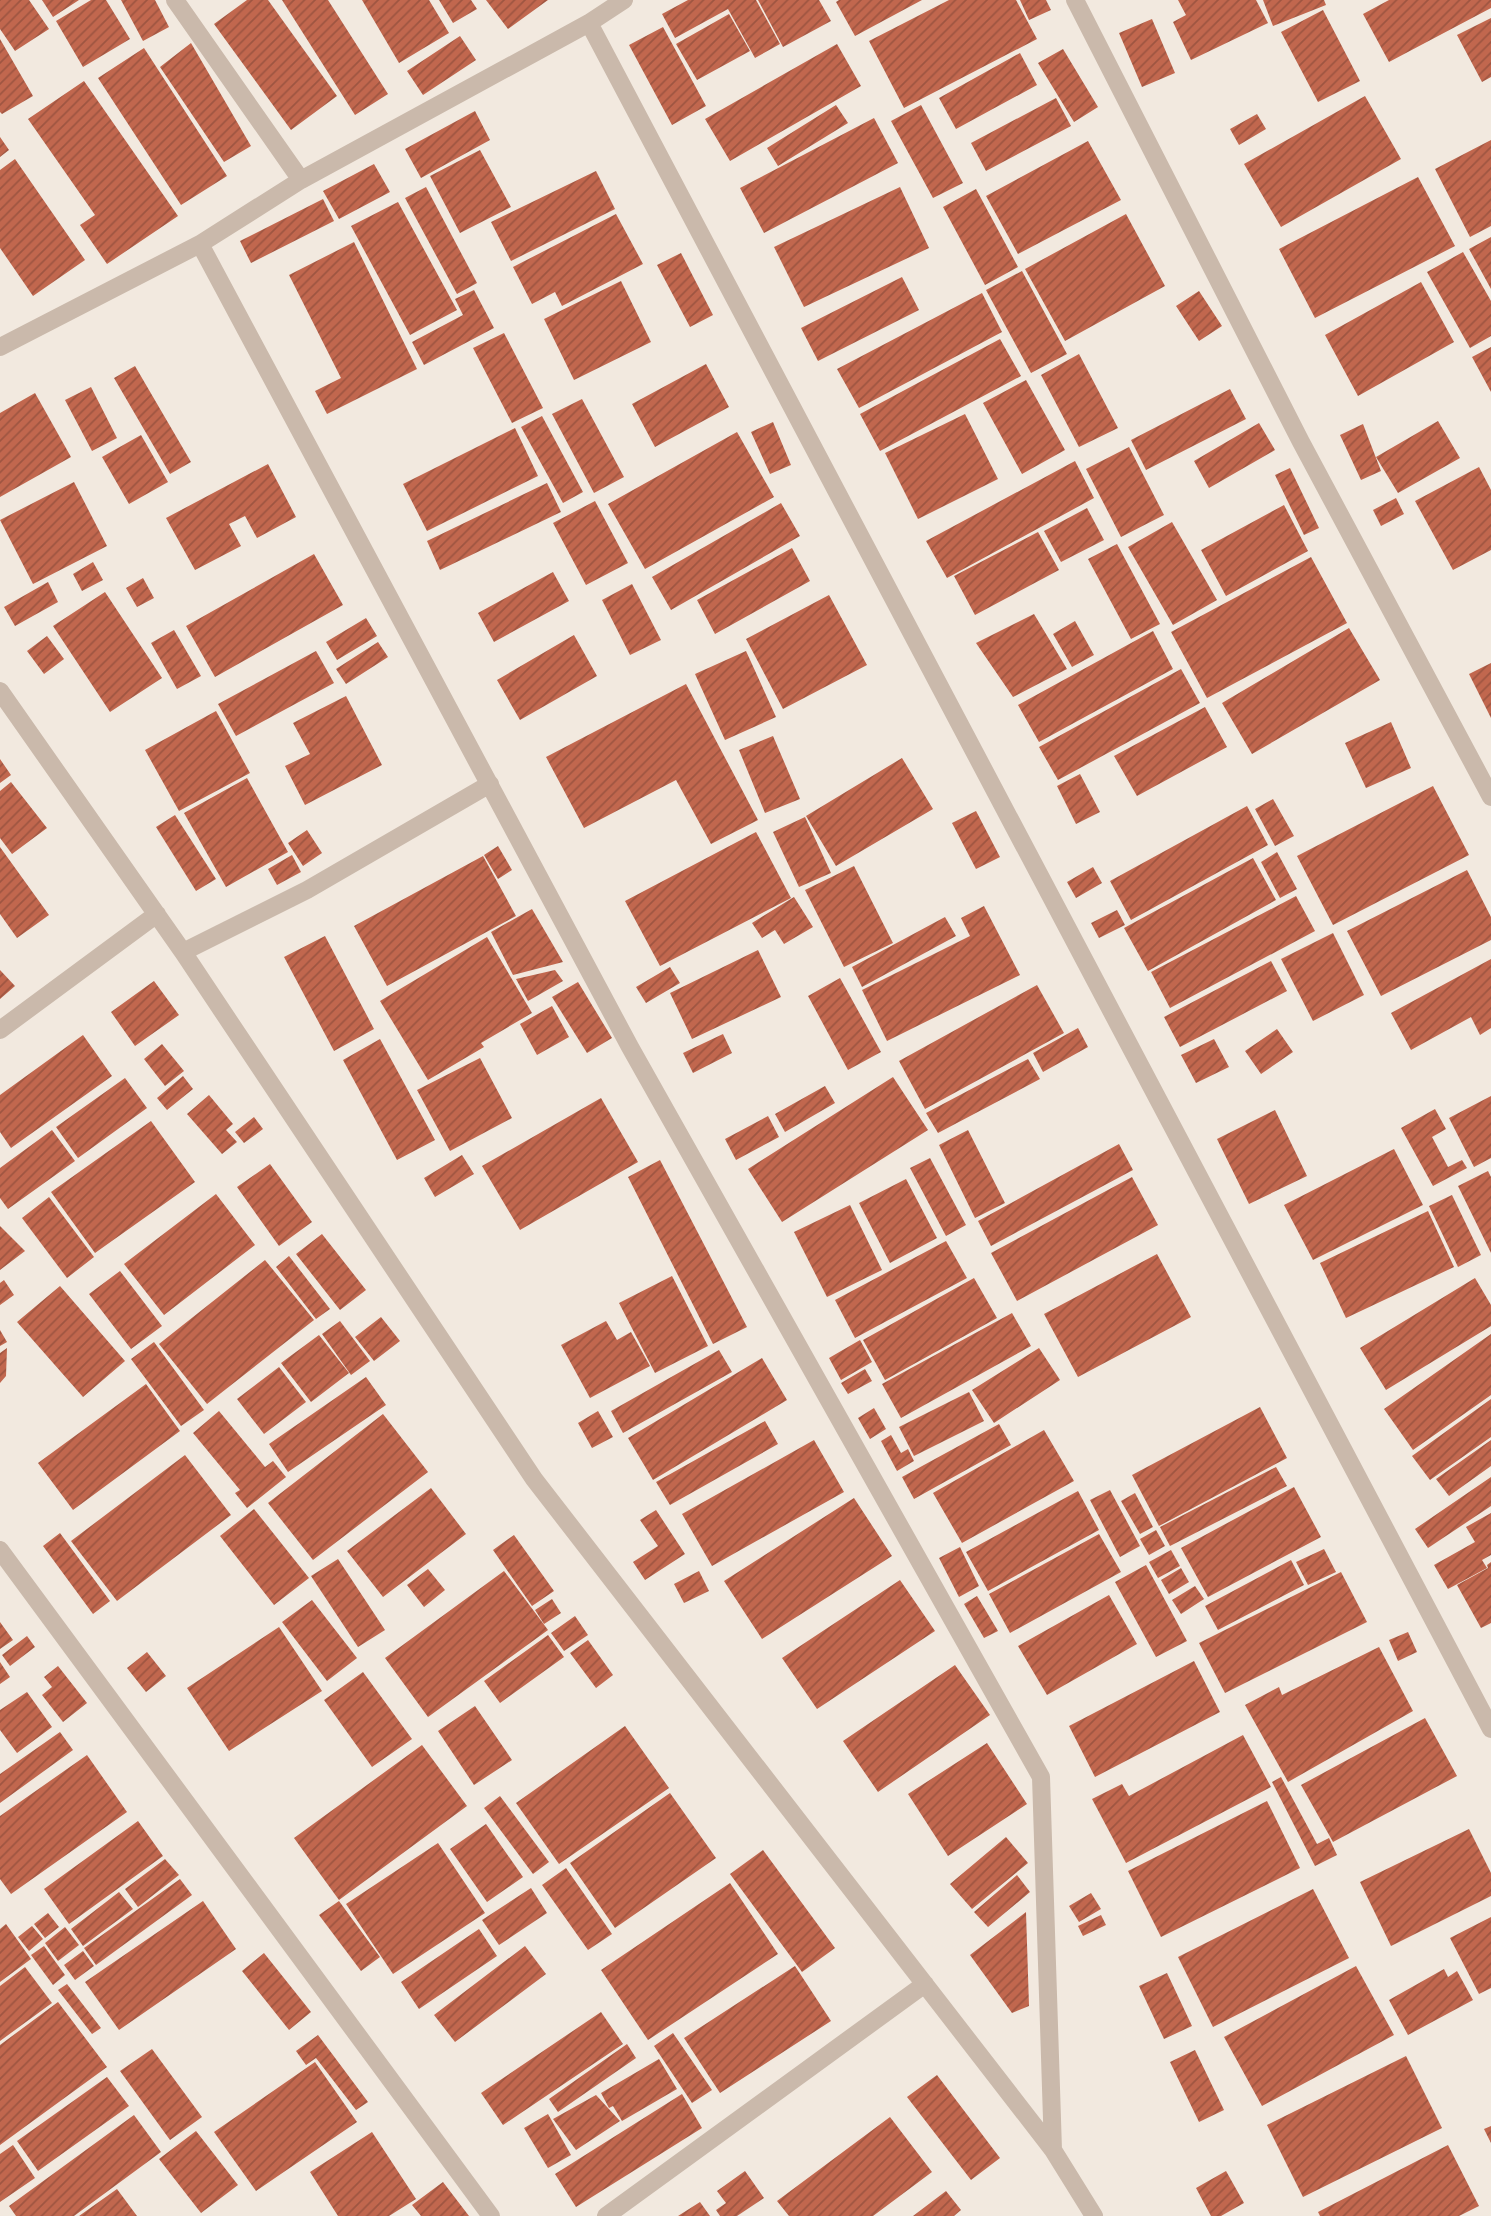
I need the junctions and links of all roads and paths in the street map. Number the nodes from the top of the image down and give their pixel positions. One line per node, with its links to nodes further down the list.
1 (175, 0): 5 (street)
2 (624, 0): 4 (street)
3 (1075, 0): 10 (street)
4 (589, 23): 5 (street); 15 (street)
5 (302, 180): 6 (street)
6 (200, 244): 7 (street); 9 (street)
7 (0, 347)
8 (0, 691): 11 (street)
9 (491, 784): 12 (street); 17 (street)
10 (1491, 797)
11 (157, 915): 12 (street); 13 (street)
12 (183, 952): 16 (street)
13 (0, 1030)
14 (0, 1550): 18 (street)
15 (1491, 1729)
16 (925, 1984): 17 (street); 19 (street)
17 (1053, 2150): 20 (street)
18 (492, 2216)
19 (606, 2216)
20 (1094, 2216)

